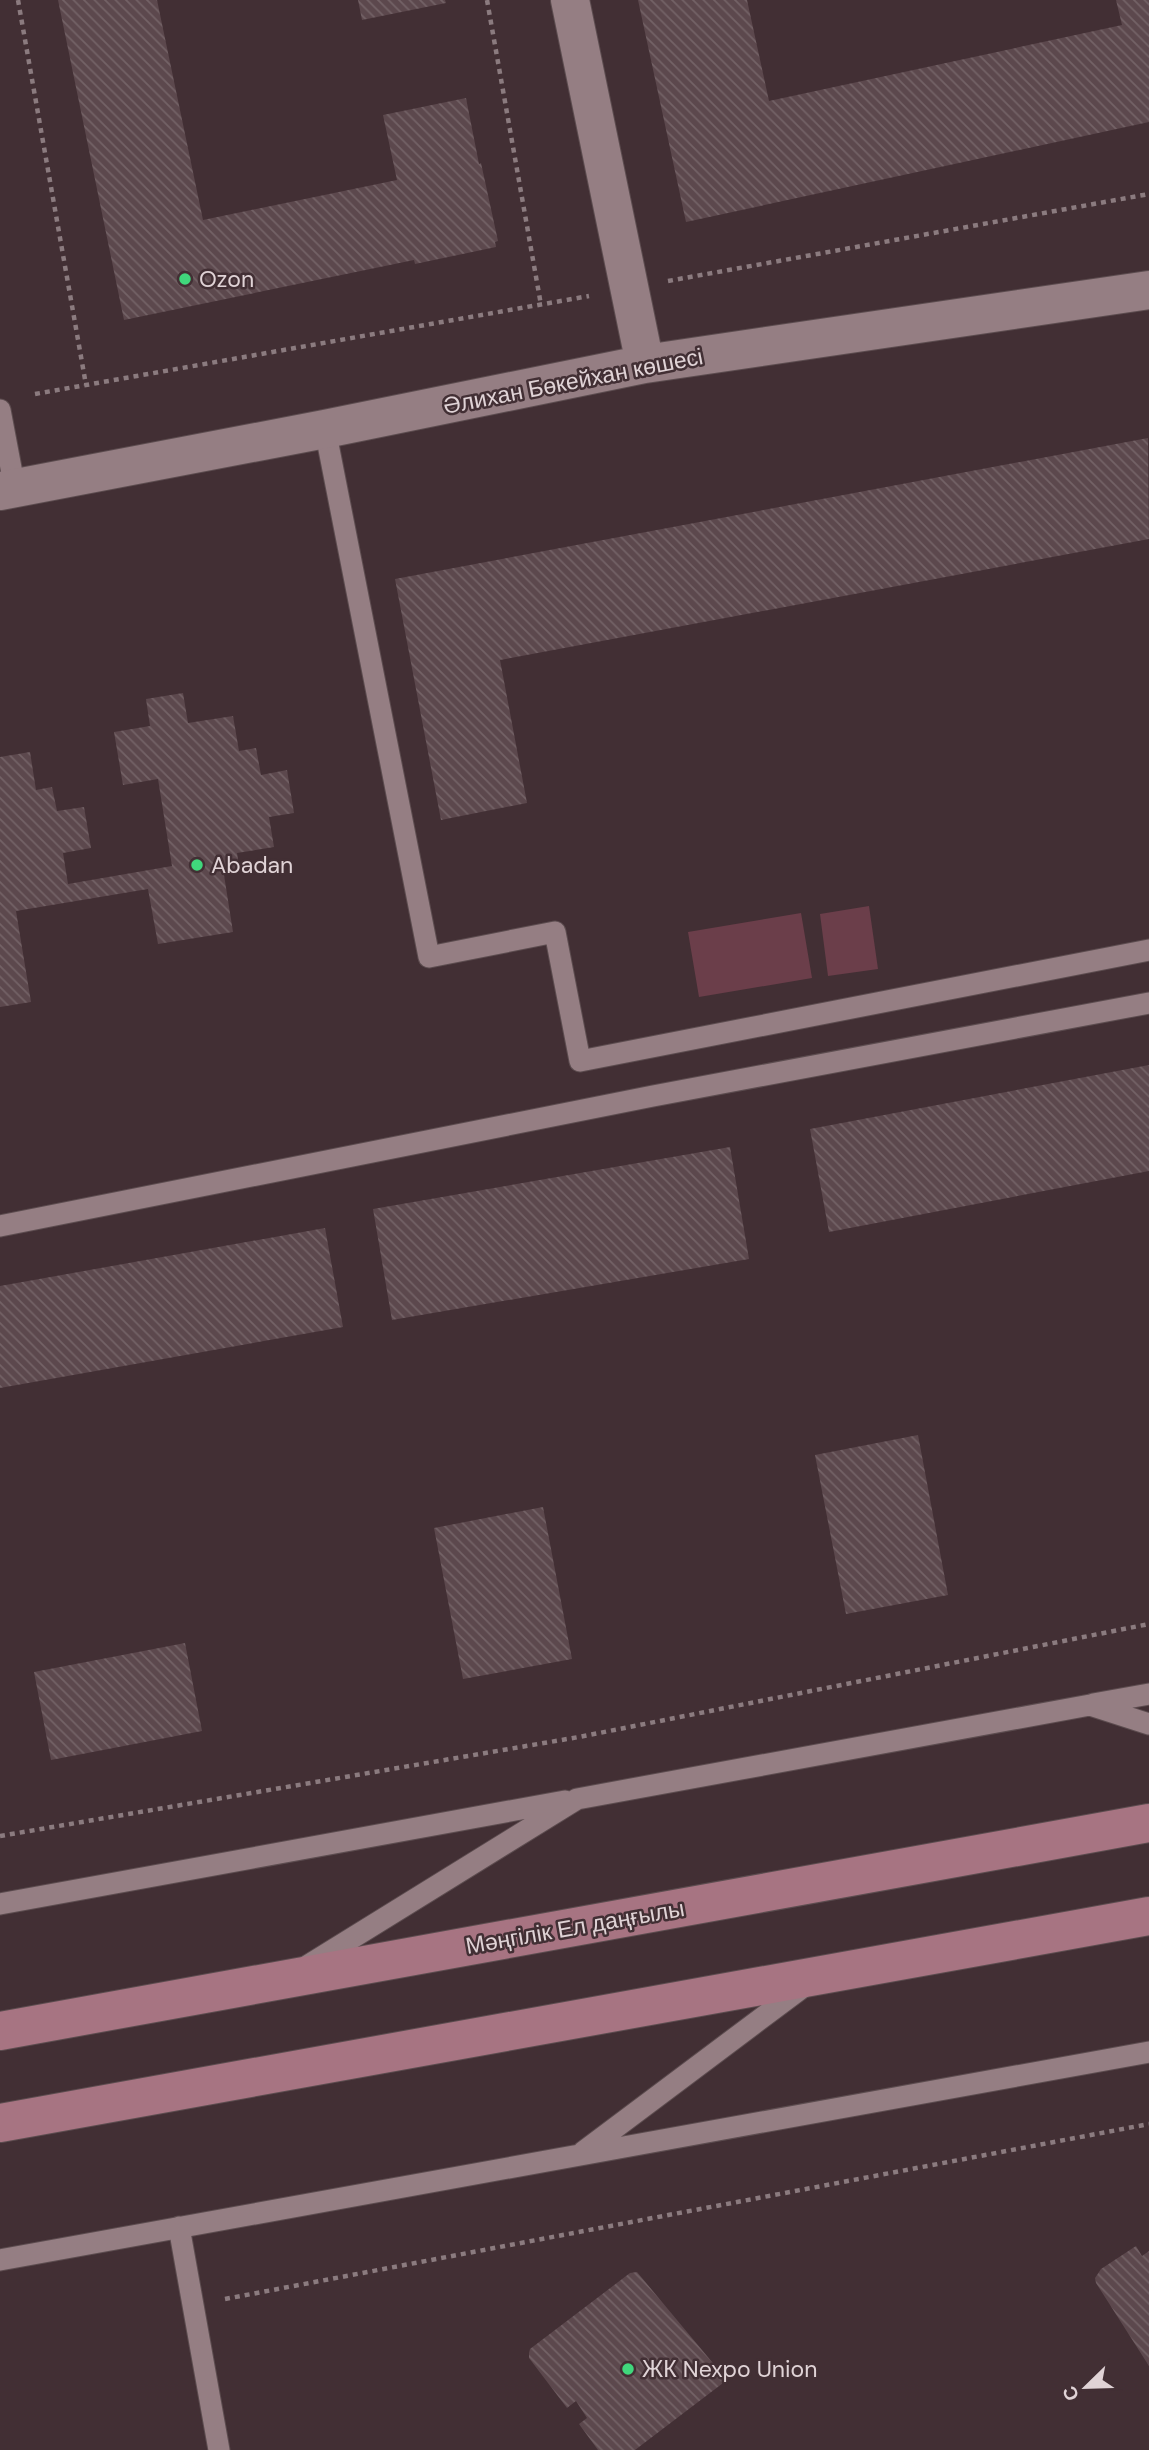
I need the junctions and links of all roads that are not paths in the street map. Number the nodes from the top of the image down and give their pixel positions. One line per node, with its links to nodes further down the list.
1 (570, 0): 3 (street)
2 (1149, 290): 3 (street, Әлихан Бөкейхан көшесі)
3 (645, 364): 5 (street, Әлихан Бөкейхан көшесі)
4 (0, 410): 6 (lane)
5 (325, 429): 6 (street, Әлихан Бөкейхан көшесі); 7 (lane)
6 (8, 490)
7 (1149, 950)
8 (1149, 1003): 9 (lane)
9 (0, 1226)
10 (1149, 1694): 11 (lane)
11 (1090, 1705): 12 (lane); 13 (lane)
12 (1149, 1724)
13 (577, 1799): 15 (lane); 20 (lane)
14 (1149, 1823): 20 (main road, Мәңгілік Ел даңғылы)
15 (0, 1904)
16 (1149, 1916): 18 (main road)
17 (1149, 1925): 18 (main road)
18 (1054, 1933): 19 (main road)
19 (819, 1975): 23 (main road); 24 (lane)
20 (285, 1979): 21 (main road, Мәңгілік Ел даңғылы)
21 (0, 2031)
22 (1149, 2052): 24 (lane)
23 (0, 2123)
24 (579, 2155): 25 (lane)
25 (179, 2227): 26 (lane); 27 (lane)
26 (0, 2260)
27 (219, 2450)

